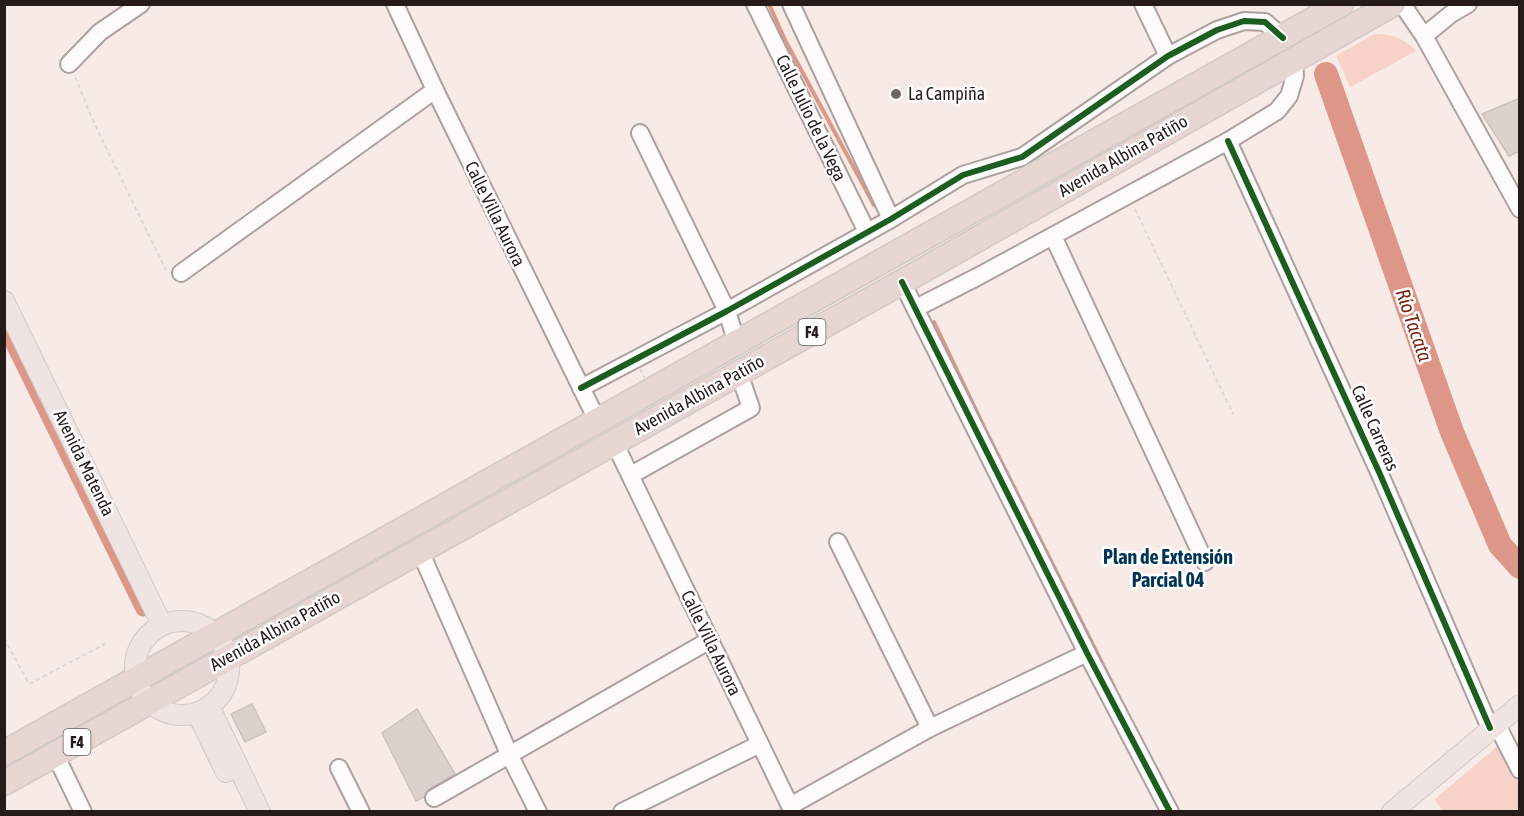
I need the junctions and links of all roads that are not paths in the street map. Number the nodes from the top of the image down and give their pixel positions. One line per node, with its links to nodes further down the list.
1 (141, 4): 13 (street)
2 (395, 4): 14 (street, Calle Villa Aurora)
3 (755, 4): 19 (street, Calle Julio de la Vega)
4 (791, 4): 18 (street, Calle Julio de la Vega)
5 (1143, 4): 12 (street)
6 (1341, 4): 11 (highway, Avenida Albina Patiño / F4)
7 (1393, 4): 11 (highway, Avenida Albina Patiño / F4)
8 (1402, 4): 10 (street)
9 (1468, 4): 10 (street)
10 (1424, 36): 17 (street)
11 (1288, 49): 12 (street); 16 (street); 22 (highway, Avenida Albina Patiño / F4); 26 (highway, Avenida Albina Patiño / F4)
12 (1168, 56): 18 (street)
13 (69, 64)
14 (435, 90): 21 (street); 28 (street, Calle Villa Aurora)
15 (640, 133): 25 (street)
16 (1228, 141): 20 (street); 44 (street, Calle Carreras)
17 (1520, 209)
18 (891, 219): 19 (street)
19 (867, 232): 25 (street)
20 (1053, 236): 24 (street); 34 (street)
21 (181, 273)
22 (902, 282): 24 (street); 27 (highway, Avenida Albina Patiño / F4)
23 (4, 301): 35 (main road, Avenida Matenda)
24 (916, 308): 38 (street)
25 (728, 311): 26 (street); 28 (street)
26 (737, 344): 29 (highway, Avenida Albina Patiño / F4)
27 (739, 373): 30 (highway, Avenida Albina Patiño / F4); 31 (street)
28 (581, 388): 29 (street, Calle Villa Aurora)
29 (598, 422): 36 (highway, Avenida Albina Patiño / F4)
30 (614, 442): 31 (street, Calle Villa Aurora); 33 (highway, Avenida Albina Patiño / F4)
31 (631, 475): 37 (street, Calle Villa Aurora)
32 (838, 542): 45 (street)
33 (420, 551): 39 (highway, Avenida Albina Patiño / F4); 49 (street)
34 (1205, 562)
35 (162, 626): 36 (main road); 40 (main road)
36 (216, 635): 39 (main road); 40 (highway, Avenida Albina Patiño / F4)
37 (710, 640): 46 (street, Calle Villa Aurora); 49 (street)
38 (1087, 653): 45 (street); 61 (street)
39 (229, 657): 41 (highway, Avenida Albina Patiño / F4); 43 (main road)
40 (137, 679): 41 (main road); 47 (highway, Avenida Albina Patiño / F4)
41 (149, 702): 43 (main road); 48 (highway, Avenida Albina Patiño / F4)
42 (1520, 705): 44 (main road)
43 (203, 710): 56 (main road); 57 (main road)
44 (1493, 725): 51 (street, Calle Carreras); 62 (main road)
45 (930, 728): 54 (street)
46 (760, 744): 54 (street, Calle Villa Aurora); 60 (street)
47 (4, 753)
48 (56, 754): 52 (highway, Avenida Albina Patiño / F4); 55 (street)
49 (510, 756): 53 (street); 59 (street)
50 (339, 768): 58 (street)
51 (1520, 770)
52 (4, 783)
53 (434, 798)
54 (791, 809)
55 (83, 812)
56 (245, 812)
57 (260, 812)
58 (361, 812)
59 (538, 812)
60 (622, 812)
61 (1170, 812)
62 (1392, 812)

